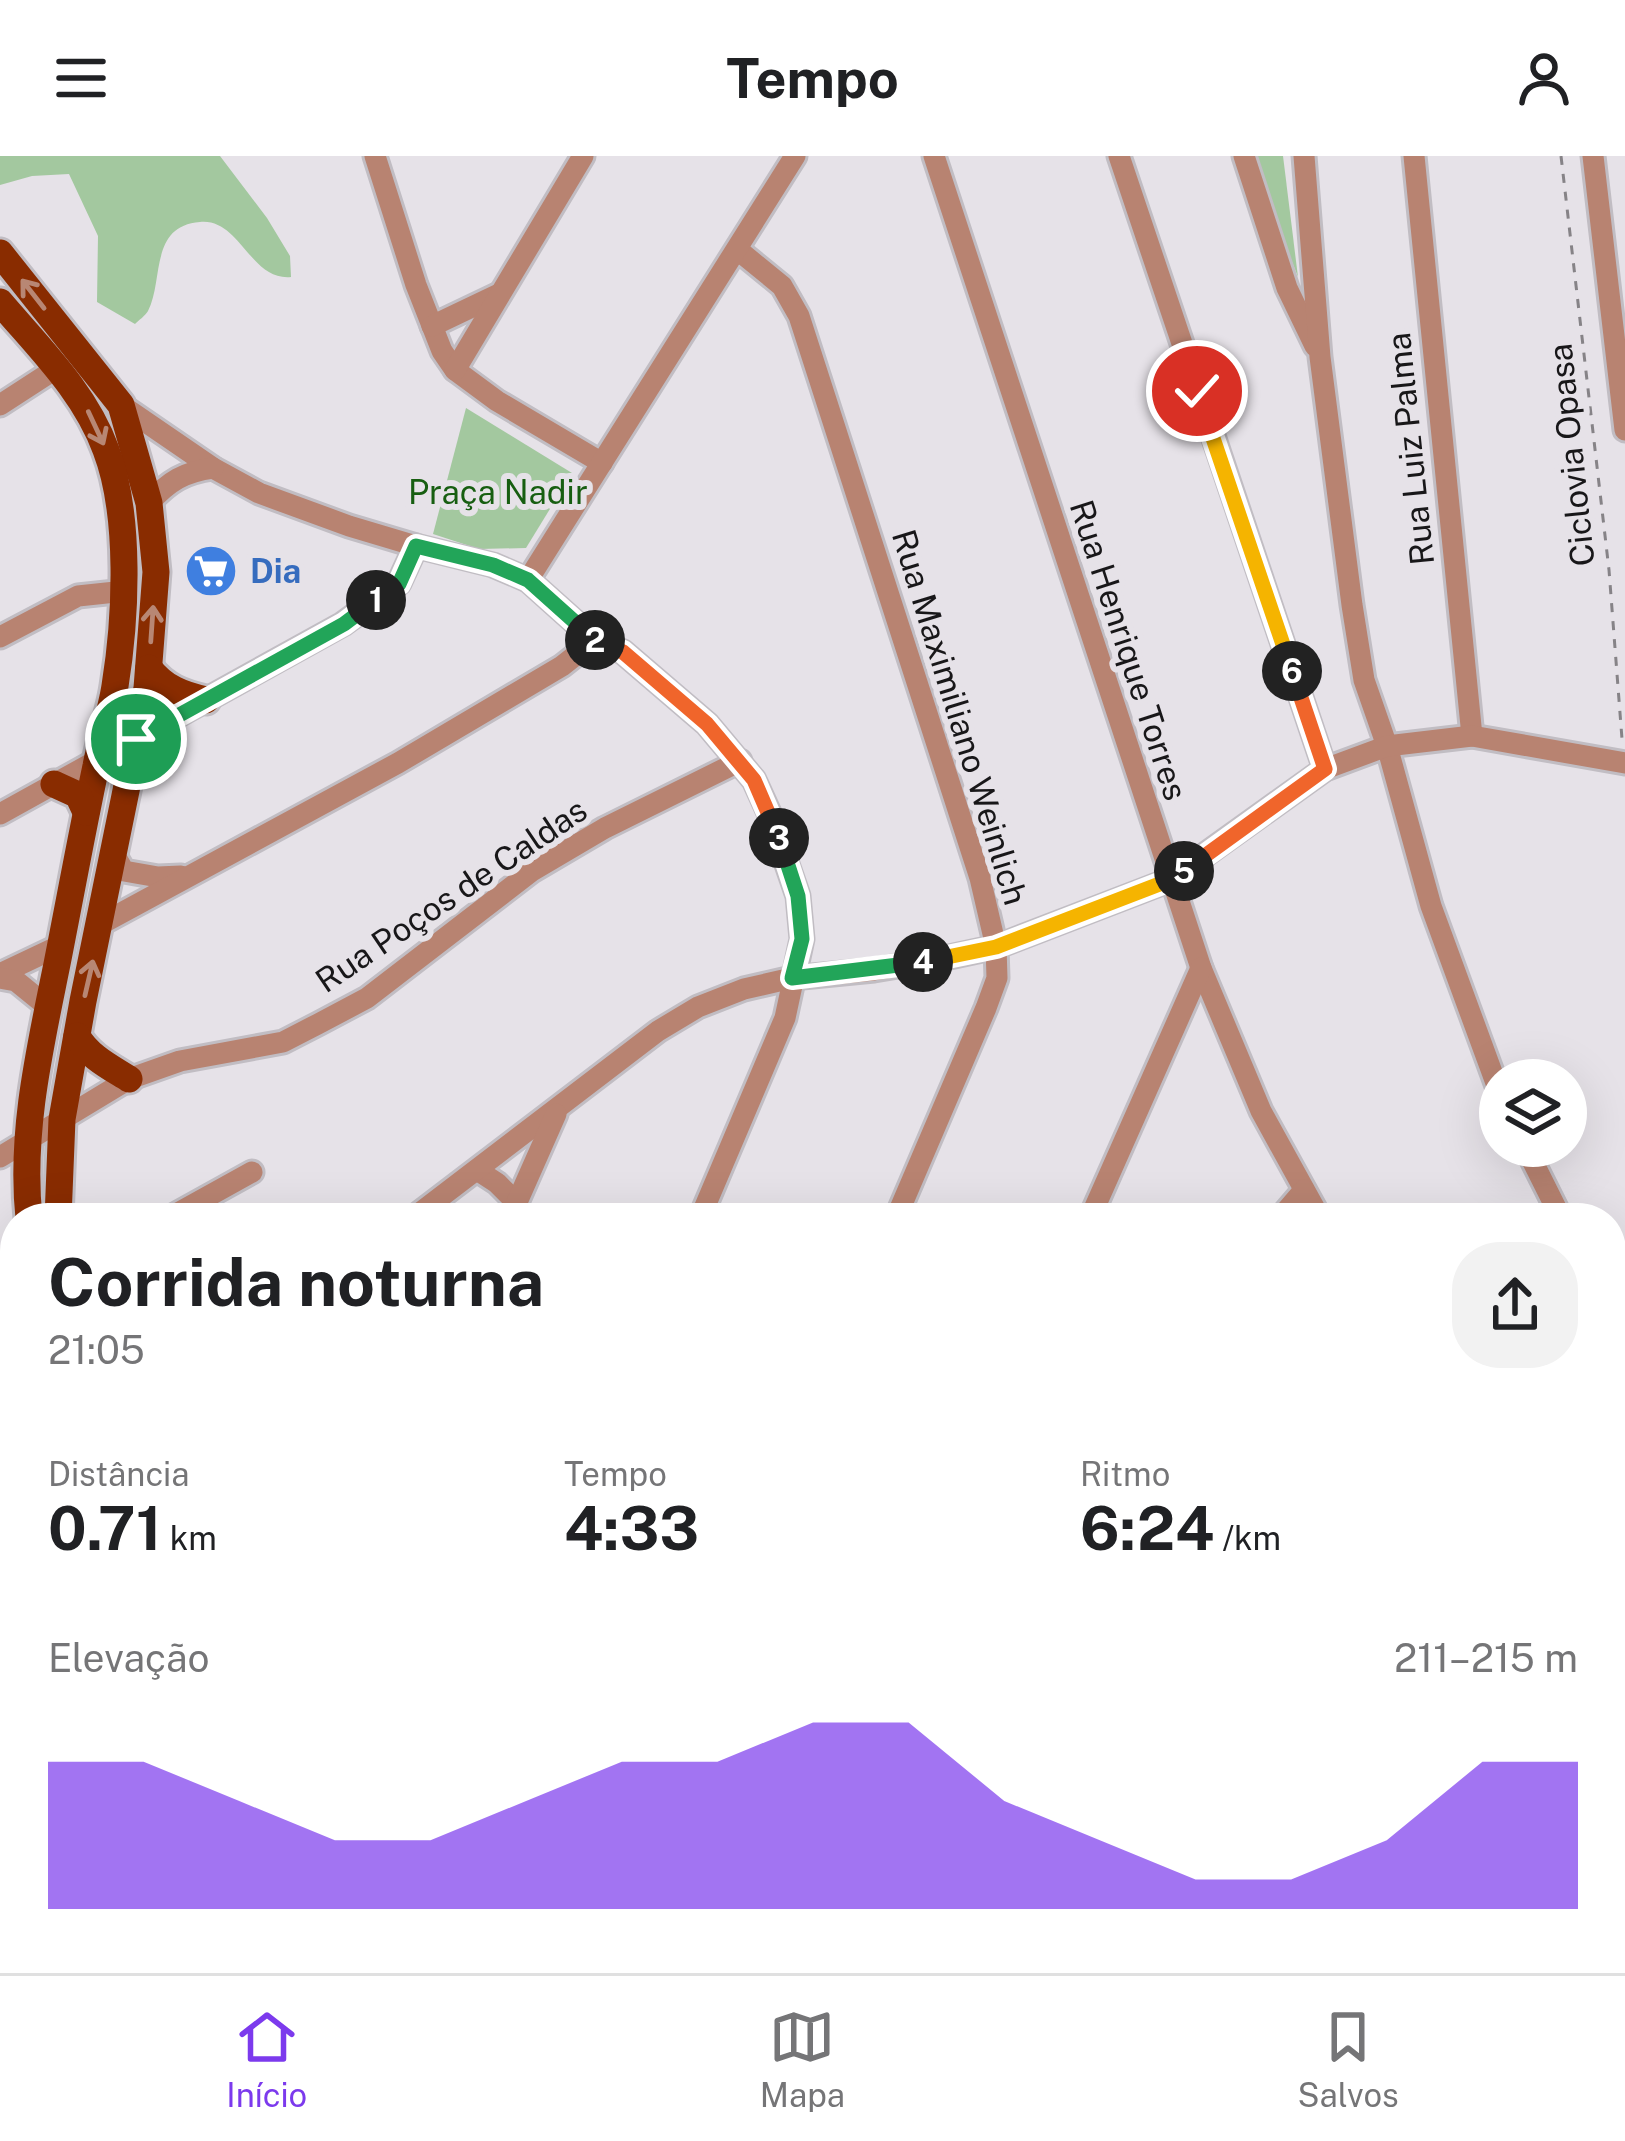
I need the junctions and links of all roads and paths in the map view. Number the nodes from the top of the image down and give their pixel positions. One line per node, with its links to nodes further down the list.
1 (375, 156): 15 (street)
2 (583, 156): 13 (street)
3 (795, 156): 11 (street)
4 (934, 156): 45 (street, Rua Henrique Torres)
5 (1119, 156): 39 (street)
6 (1244, 156): 16 (street)
7 (1304, 156): 16 (street)
8 (1414, 156): 33 (street, Rua Luiz Palma)
9 (1562, 156): 36 (path, Ciclovia Opasa)
10 (1593, 156): 19 (street)
11 (738, 250): 23 (street); 48 (street, Rua Maximiliano Weinlich)
12 (0, 253): 21 (main road, one-way to 12)
13 (498, 294): 15 (street); 18 (street)
14 (0, 302): 17 (main road)
15 (432, 326): 18 (street)
16 (1320, 357): 35 (street)
17 (57, 368): 20 (street); 28 (main road, one-way to 28)
18 (454, 370): 23 (street)
19 (1623, 398): 22 (street)
20 (0, 406)
21 (122, 406): 24 (street); 25 (main road)
22 (1625, 430)
23 (602, 463): 27 (street)
24 (213, 468): 25 (street); 26 (street)
25 (149, 503): 31 (main road, one-way to 25)
26 (416, 546): 27 (street); 32 (street)
27 (528, 580): 30 (street)
28 (124, 590): 29 (street); 37 (main road)
29 (0, 637)
30 (595, 640): 38 (street); 44 (street)
31 (149, 668): 32 (main road); 34 (main road)
32 (206, 700): 34 (street)
33 (1472, 736): 35 (street); 36 (street)
34 (136, 739): 37 (street); 43 (main road)
35 (1387, 746): 39 (street); 54 (street)
36 (1624, 756)
37 (97, 760): 40 (street); 41 (main road)
38 (740, 761): 51 (street); 55 (street, Rua Poços de Caldas)
39 (1325, 769): 45 (street)
40 (54, 784): 41 (main road); 42 (street)
41 (86, 812): 47 (main road)
42 (0, 814)
43 (114, 854): 44 (street); 46 (main road)
44 (188, 876): 46 (street)
45 (1170, 880): 48 (street); 49 (street, Rua Henrique Torres)
46 (101, 924): 53 (main road, one-way to 46)
47 (61, 945): 50 (street); 52 (main road)
48 (996, 947): 51 (street); 71 (street, Rua Maximiliano Weinlich)
49 (1201, 968): 63 (street, Rua Henrique Torres); 72 (street)
50 (0, 976): 52 (street)
51 (792, 978): 56 (street); 70 (street)
52 (48, 1006): 58 (main road)
53 (77, 1036): 55 (main road); 57 (main road)
54 (1486, 1059)
55 (129, 1079): 57 (street, Rua Poços de Caldas)
56 (558, 1109): 61 (street); 69 (street)
57 (62, 1119): 58 (street, Rua Poços de Caldas); 65 (main road)
58 (26, 1142): 59 (main road)
59 (8, 1166): 64 (main road)
60 (1536, 1167): 75 (street)
61 (477, 1170): 67 (street); 68 (street)
62 (252, 1172): 66 (street)
63 (1304, 1190): 73 (street); 74 (street, Rua Henrique Torres)
64 (22, 1203)
65 (59, 1203)
66 (196, 1203)
67 (433, 1203)
68 (509, 1203)
69 (516, 1203)
70 (706, 1203)
71 (902, 1203)
72 (1097, 1203)
73 (1293, 1203)
74 (1311, 1203)
75 (1554, 1203)

